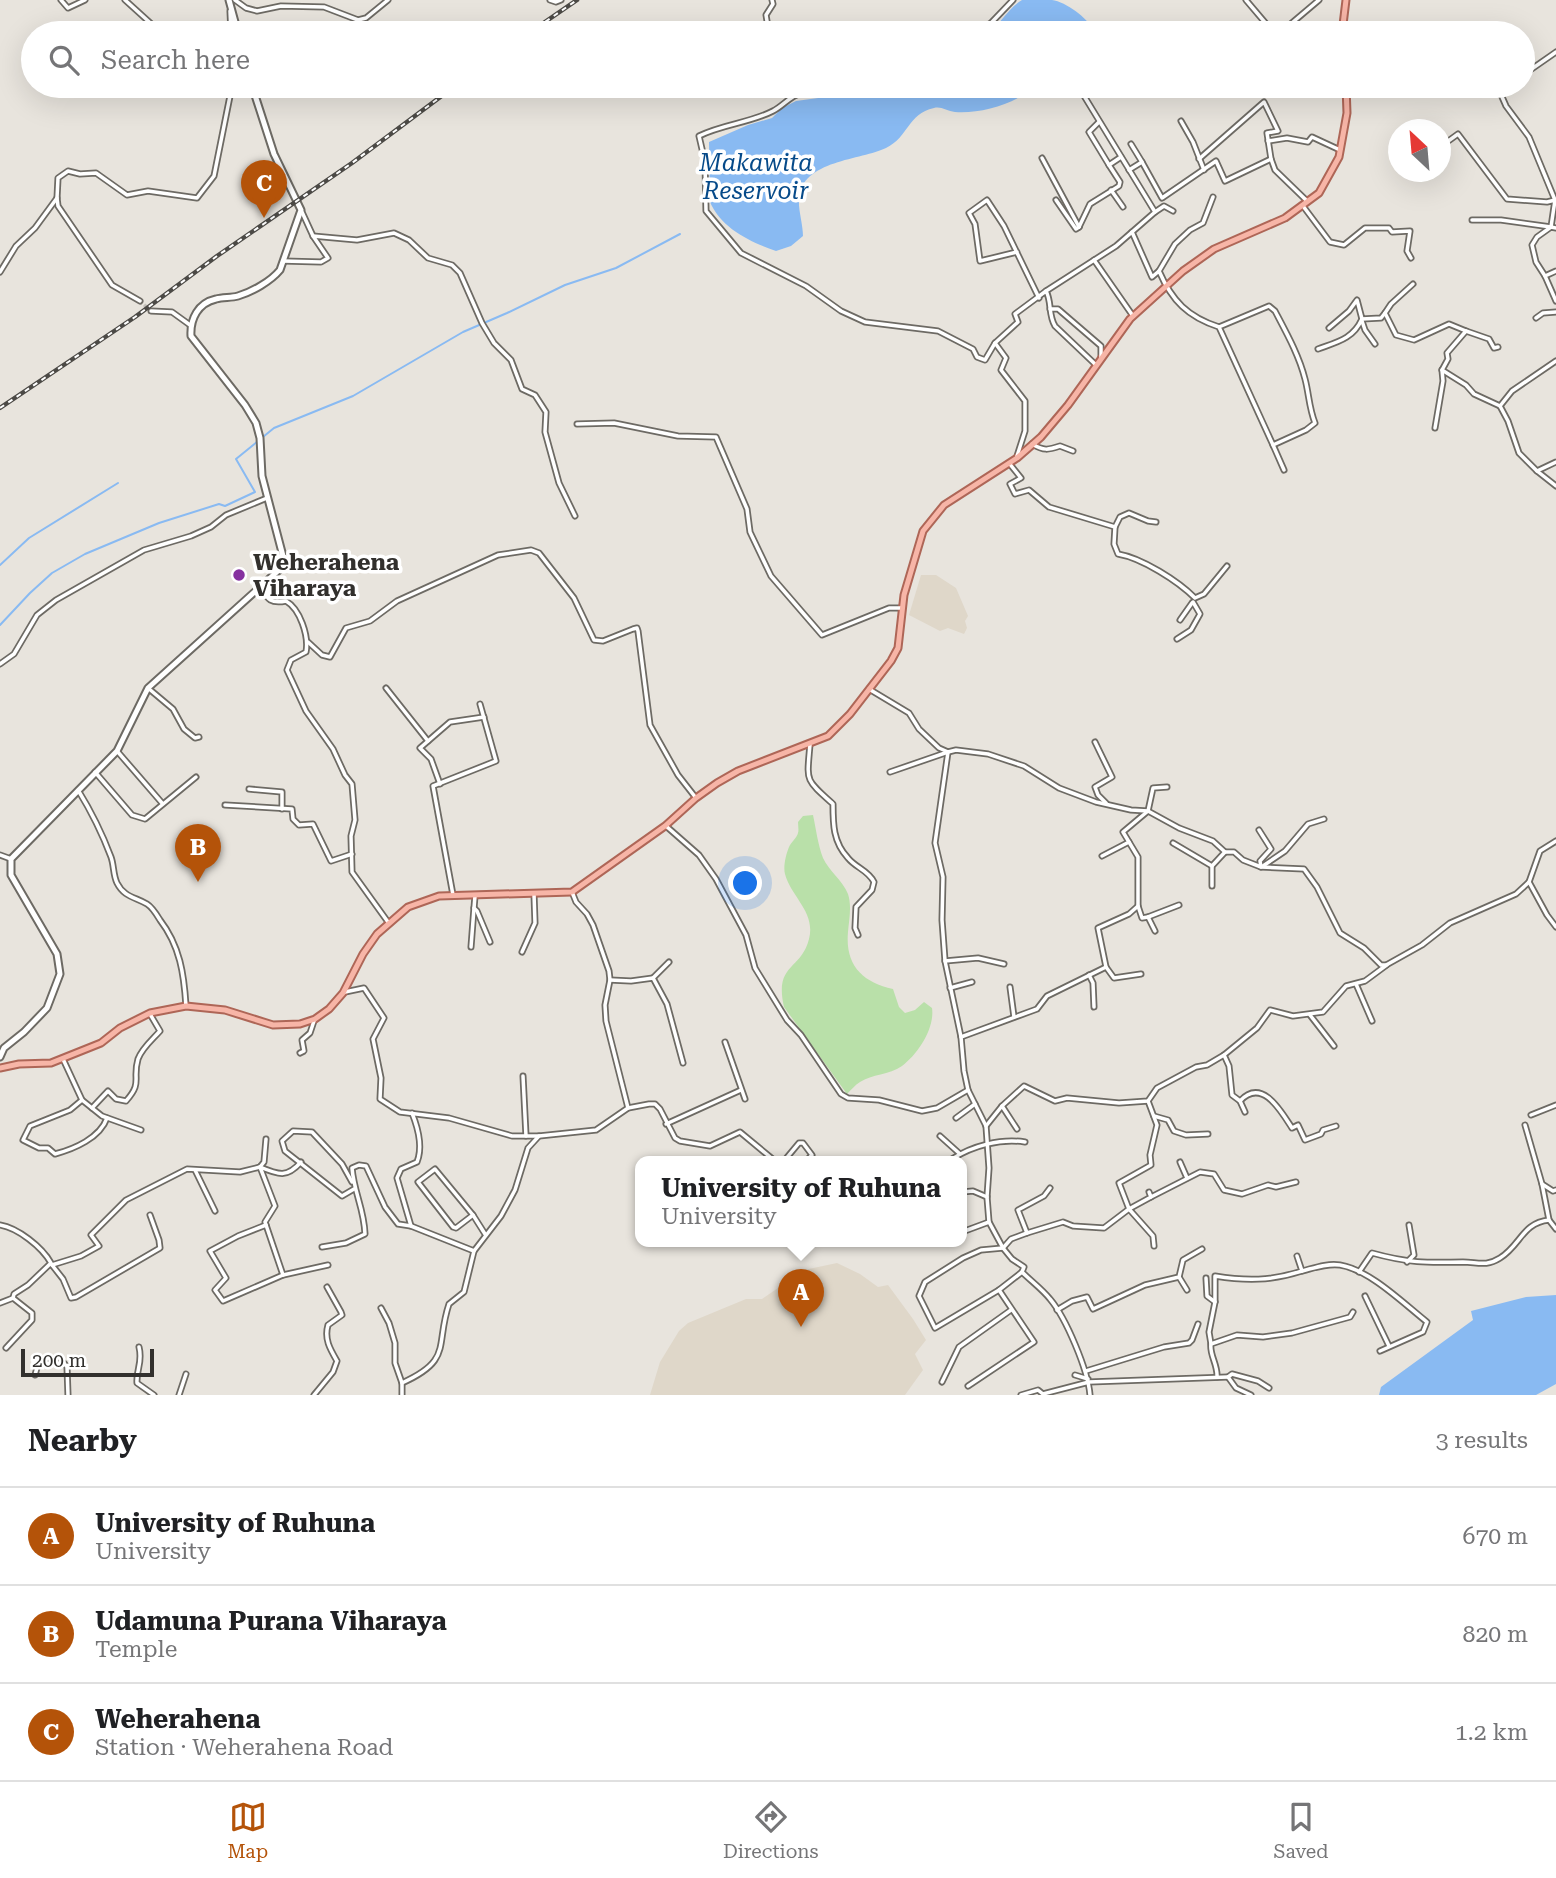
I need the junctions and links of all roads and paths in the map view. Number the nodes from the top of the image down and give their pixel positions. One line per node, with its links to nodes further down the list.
1 (61, 0): 2 (street)
2 (85, 0)
3 (125, 0): 14 (street)
4 (388, 0): 13 (street)
5 (550, 0): 6 (street)
6 (561, 0)
7 (772, 0): 17 (street)
8 (1013, 0): 18 (street)
9 (1246, 0): 19 (street)
10 (1319, 0): 20 (street)
11 (1339, 0): 12 (street)
12 (1346, 0): 21 (main road)
13 (231, 1): 15 (street); 16 (main road)
14 (148, 21)
15 (231, 21)
16 (235, 21)
17 (767, 21)
18 (993, 21)
19 (1264, 21)
20 (1294, 21)
21 (1343, 21)
22 (1556, 52): 23 (street)
23 (1535, 67)
24 (230, 98): 46 (street)
25 (256, 98): 51 (main road)
26 (794, 98): 84 (street)
27 (1085, 98): 30 (street)
28 (1346, 98): 35 (main road)
29 (1502, 98): 48 (street)
30 (1099, 121): 36 (street); 41 (street)
31 (1181, 121): 38 (street)
32 (1451, 139): 48 (street)
33 (1268, 141): 35 (street); 38 (street); 39 (street)
34 (1131, 144): 40 (street)
35 (1340, 150): 49 (main road)
36 (1121, 157): 41 (street); 42 (street)
37 (1042, 158): 55 (street)
38 (1199, 159): 43 (street)
39 (1271, 159): 43 (street); 49 (street)
40 (1142, 162): 42 (street); 43 (street)
41 (1109, 165): 44 (street)
42 (1129, 170): 53 (street)
43 (1204, 170)
44 (1111, 190): 50 (street); 55 (street)
45 (1213, 197): 63 (street)
46 (57, 198): 65 (street); 71 (street)
47 (1056, 200): 55 (street)
48 (1555, 200): 56 (street)
49 (1306, 204): 60 (street); 68 (main road)
50 (1123, 206)
51 (301, 210): 58 (street); 62 (main road)
52 (1173, 211): 53 (street)
53 (1155, 212): 57 (street)
54 (1472, 220): 56 (street)
55 (1079, 227)
56 (1553, 228): 66 (street)
57 (1132, 232): 61 (street); 63 (street)
58 (313, 236): 62 (street); 105 (street)
59 (1017, 252): 70 (street)
60 (1411, 258)
61 (1094, 260): 69 (street); 77 (street)
62 (283, 261): 80 (main road)
63 (1159, 271): 68 (street)
64 (1556, 271): 66 (street)
65 (0, 272)
66 (1545, 276): 72 (street)
67 (1413, 284): 76 (street)
68 (1166, 286): 77 (main road); 81 (street)
69 (1046, 291): 70 (street); 73 (street)
70 (1039, 298): 84 (street)
71 (140, 301)
72 (1556, 301)
73 (1050, 309): 88 (street); 90 (street)
74 (151, 312): 80 (street)
75 (1556, 312): 78 (street)
76 (1385, 313): 79 (street); 83 (street)
77 (1133, 316): 88 (main road)
78 (1536, 318)
79 (1362, 319): 82 (street); 85 (street); 87 (street)
80 (190, 325): 104 (main road)
81 (1219, 327): 96 (street); 96 (street)
82 (1329, 328)
83 (1466, 331): 86 (street); 91 (street)
84 (995, 343): 98 (street)
85 (1376, 344)
86 (1498, 347)
87 (1318, 349)
88 (1101, 358): 90 (main road)
89 (1556, 361): 92 (street)
90 (1096, 365): 95 (main road)
91 (1442, 370): 92 (street); 94 (street)
92 (1500, 406): 102 (street)
93 (577, 424): 111 (street)
94 (1435, 428)
95 (1032, 444): 97 (street); 98 (main road)
96 (1273, 445): 101 (street)
97 (1073, 451)
98 (1017, 458): 100 (main road)
99 (1556, 461): 102 (street)
100 (1009, 463): 107 (street); 111 (main road)
101 (1284, 470)
102 (1537, 471): 103 (street)
103 (1556, 486)
104 (268, 498): 109 (main road); 115 (street)
105 (575, 516)
106 (1156, 522): 107 (street)
107 (1115, 527): 110 (street)
108 (1227, 566): 110 (street)
109 (260, 587): 114 (street); 116 (main road)
110 (1194, 600): 112 (street); 113 (street)
111 (902, 608): 118 (main road)
112 (1180, 620)
113 (1177, 639)
114 (308, 642): 134 (street); 147 (street)
115 (0, 664)
116 (148, 688): 121 (street); 125 (main road)
117 (386, 688): 122 (street)
118 (869, 689): 124 (main road); 126 (street)
119 (481, 704): 120 (street)
120 (484, 717): 122 (street); 130 (street)
121 (199, 737)
122 (428, 741): 130 (street)
123 (1095, 742): 136 (street)
124 (810, 744): 134 (main road); 166 (street)
125 (117, 751): 127 (main road); 135 (street)
126 (947, 752): 128 (street); 136 (street); 170 (street)
127 (95, 772): 133 (main road); 135 (street)
128 (890, 772)
129 (196, 777): 135 (street)
130 (440, 784): 158 (street)
131 (1167, 787): 139 (street)
132 (249, 789): 138 (street)
133 (78, 790): 150 (main road); 184 (street)
134 (696, 798): 141 (main road)
135 (162, 803)
136 (1107, 804): 139 (street)
137 (225, 805): 138 (street)
138 (282, 809): 147 (street)
139 (1148, 811): 144 (street); 146 (street)
140 (1324, 819): 152 (street)
141 (665, 826): 155 (main road); 202 (street)
142 (1259, 830): 152 (street)
143 (1556, 841): 153 (street)
144 (1129, 842): 149 (street); 160 (street)
145 (1173, 843): 151 (street)
146 (1225, 852): 151 (street); 152 (street)
147 (352, 854): 163 (street)
148 (0, 855): 150 (street)
149 (1102, 856)
150 (11, 859): 196 (main road)
151 (1212, 866): 154 (street)
152 (1261, 867): 173 (street)
153 (1529, 882): 164 (street); 173 (street)
154 (1212, 886)
155 (572, 892): 156 (main road); 178 (street)
156 (534, 894): 157 (main road); 169 (street)
157 (475, 896): 158 (main road); 161 (street)
158 (453, 897): 163 (main road)
159 (1179, 905): 162 (street)
160 (1138, 906): 162 (street); 174 (street)
161 (474, 908): 167 (street); 168 (street)
162 (1148, 917): 165 (street)
163 (388, 922): 183 (main road)
164 (1556, 927)
165 (1155, 931)
166 (858, 935)
167 (490, 942)
168 (471, 947)
169 (522, 952)
170 (945, 961): 172 (street); 182 (street)
171 (669, 962): 177 (street)
172 (1004, 964)
173 (1388, 964): 180 (street)
174 (1106, 967): 175 (street); 176 (street)
175 (1141, 974)
176 (1089, 975): 185 (street); 188 (street)
177 (653, 978): 178 (street); 198 (street)
178 (610, 980): 211 (street)
179 (972, 982): 182 (street)
180 (1356, 984): 187 (street); 190 (street)
181 (1010, 987): 188 (street)
182 (950, 988): 191 (street)
183 (343, 993): 189 (main road); 213 (street)
184 (186, 1006): 186 (main road); 189 (main road)
185 (1094, 1007)
186 (150, 1013): 197 (main road); 210 (street)
187 (1310, 1015): 193 (street); 195 (street)
188 (1014, 1017): 191 (street)
189 (315, 1019): 194 (street)
190 (1372, 1021)
191 (961, 1037): 202 (street)
192 (724, 1042): 201 (street)
193 (1335, 1046)
194 (300, 1053)
195 (1224, 1055): 205 (street); 206 (street)
196 (0, 1057)
197 (63, 1059): 199 (main road); 204 (street)
198 (683, 1063)
199 (0, 1068)
200 (523, 1076): 225 (street)
201 (741, 1090): 203 (street); 218 (street)
202 (968, 1090): 207 (street)
203 (745, 1099)
204 (82, 1100): 210 (street); 216 (street)
205 (1149, 1101): 209 (street); 215 (street)
206 (1240, 1101): 212 (street); 221 (street)
207 (975, 1104): 217 (street); 220 (street)
208 (1556, 1105): 214 (street)
209 (1002, 1106): 220 (street); 222 (street)
210 (92, 1108): 216 (street)
211 (628, 1108): 218 (street); 226 (street)
212 (1245, 1112)
213 (412, 1113): 225 (street); 258 (street)
214 (1531, 1115)
215 (1154, 1116): 224 (street); 250 (street)
216 (107, 1118): 223 (street)
217 (956, 1118)
218 (666, 1124): 232 (street)
219 (1525, 1125): 242 (street)
220 (986, 1126): 230 (street)
221 (1336, 1126)
222 (1017, 1129)
223 (141, 1130)
224 (1208, 1134)
225 (526, 1136): 226 (street)
226 (539, 1136): 263 (street)
227 (940, 1136): 231 (street)
228 (266, 1139): 238 (street)
229 (1025, 1142): 230 (street)
230 (989, 1144): 231 (street); 248 (street)
231 (960, 1154): 235 (street)
232 (769, 1156)
233 (788, 1156): 234 (street)
234 (811, 1156)
235 (957, 1156)
236 (302, 1162): 238 (street); 243 (street); 243 (street)
237 (1181, 1162): 240 (street)
238 (260, 1167): 239 (street); 257 (street)
239 (195, 1170): 251 (street); 271 (street)
240 (1187, 1178): 241 (street); 249 (street)
241 (1296, 1182)
242 (1542, 1184): 245 (street); 254 (street)
243 (354, 1186): 258 (street); 265 (street)
244 (1050, 1188): 262 (street)
245 (1556, 1190)
246 (967, 1192): 248 (street)
247 (1149, 1192): 249 (street)
248 (987, 1197): 255 (street)
249 (1151, 1197): 250 (street)
250 (1129, 1209): 262 (street); 264 (street)
251 (215, 1211)
252 (150, 1215): 271 (street)
253 (473, 1215): 253 (street); 263 (street)
254 (1549, 1220): 260 (street); 270 (street)
255 (989, 1222): 261 (street); 266 (street)
256 (0, 1225): 271 (street)
257 (266, 1225): 276 (street); 276 (street)
258 (411, 1226): 268 (street)
259 (1409, 1226): 270 (street)
260 (1556, 1229)
261 (967, 1230)
262 (1027, 1233): 266 (street)
263 (485, 1235): 268 (street)
264 (1154, 1246)
265 (322, 1247)
266 (1003, 1248): 274 (street); 280 (street)
267 (1202, 1248): 277 (street)
268 (474, 1251): 304 (street)
269 (1297, 1256): 273 (street)
270 (1407, 1262): 275 (street)
271 (52, 1264): 283 (street)
272 (328, 1265): 276 (street)
273 (1302, 1271): 275 (street); 284 (street)
274 (1022, 1272): 280 (street); 288 (street)
275 (1359, 1272): 292 (street)
276 (283, 1275)
277 (1179, 1277): 281 (street); 288 (street)
278 (1206, 1278): 284 (street)
279 (327, 1287): 310 (street)
280 (999, 1290): 287 (street)
281 (1187, 1290)
282 (1365, 1296): 292 (street)
283 (13, 1298): 285 (street); 294 (street)
284 (1214, 1302): 291 (street)
285 (0, 1303)
286 (380, 1308): 304 (street)
287 (1011, 1310): 302 (street); 305 (street)
288 (1057, 1310): 296 (street)
289 (1353, 1312): 291 (street)
290 (1198, 1324): 296 (street)
291 (1211, 1344): 300 (street)
292 (1389, 1346): 295 (street)
293 (139, 1347): 308 (street)
294 (6, 1348)
295 (1380, 1351)
296 (1086, 1371): 303 (street)
297 (186, 1374): 309 (street)
298 (35, 1375): 307 (street)
299 (1075, 1375): 303 (street)
300 (1217, 1377): 301 (street); 303 (street)
301 (1228, 1377): 306 (street); 314 (street)
302 (942, 1381)
303 (1089, 1381): 312 (street); 313 (street)
304 (402, 1383): 311 (street)
305 (968, 1386)
306 (1269, 1388)
307 (68, 1395)
308 (154, 1395)
309 (178, 1395)
310 (314, 1395)
311 (402, 1395)
312 (1021, 1395)
313 (1090, 1395)
314 (1251, 1395)

